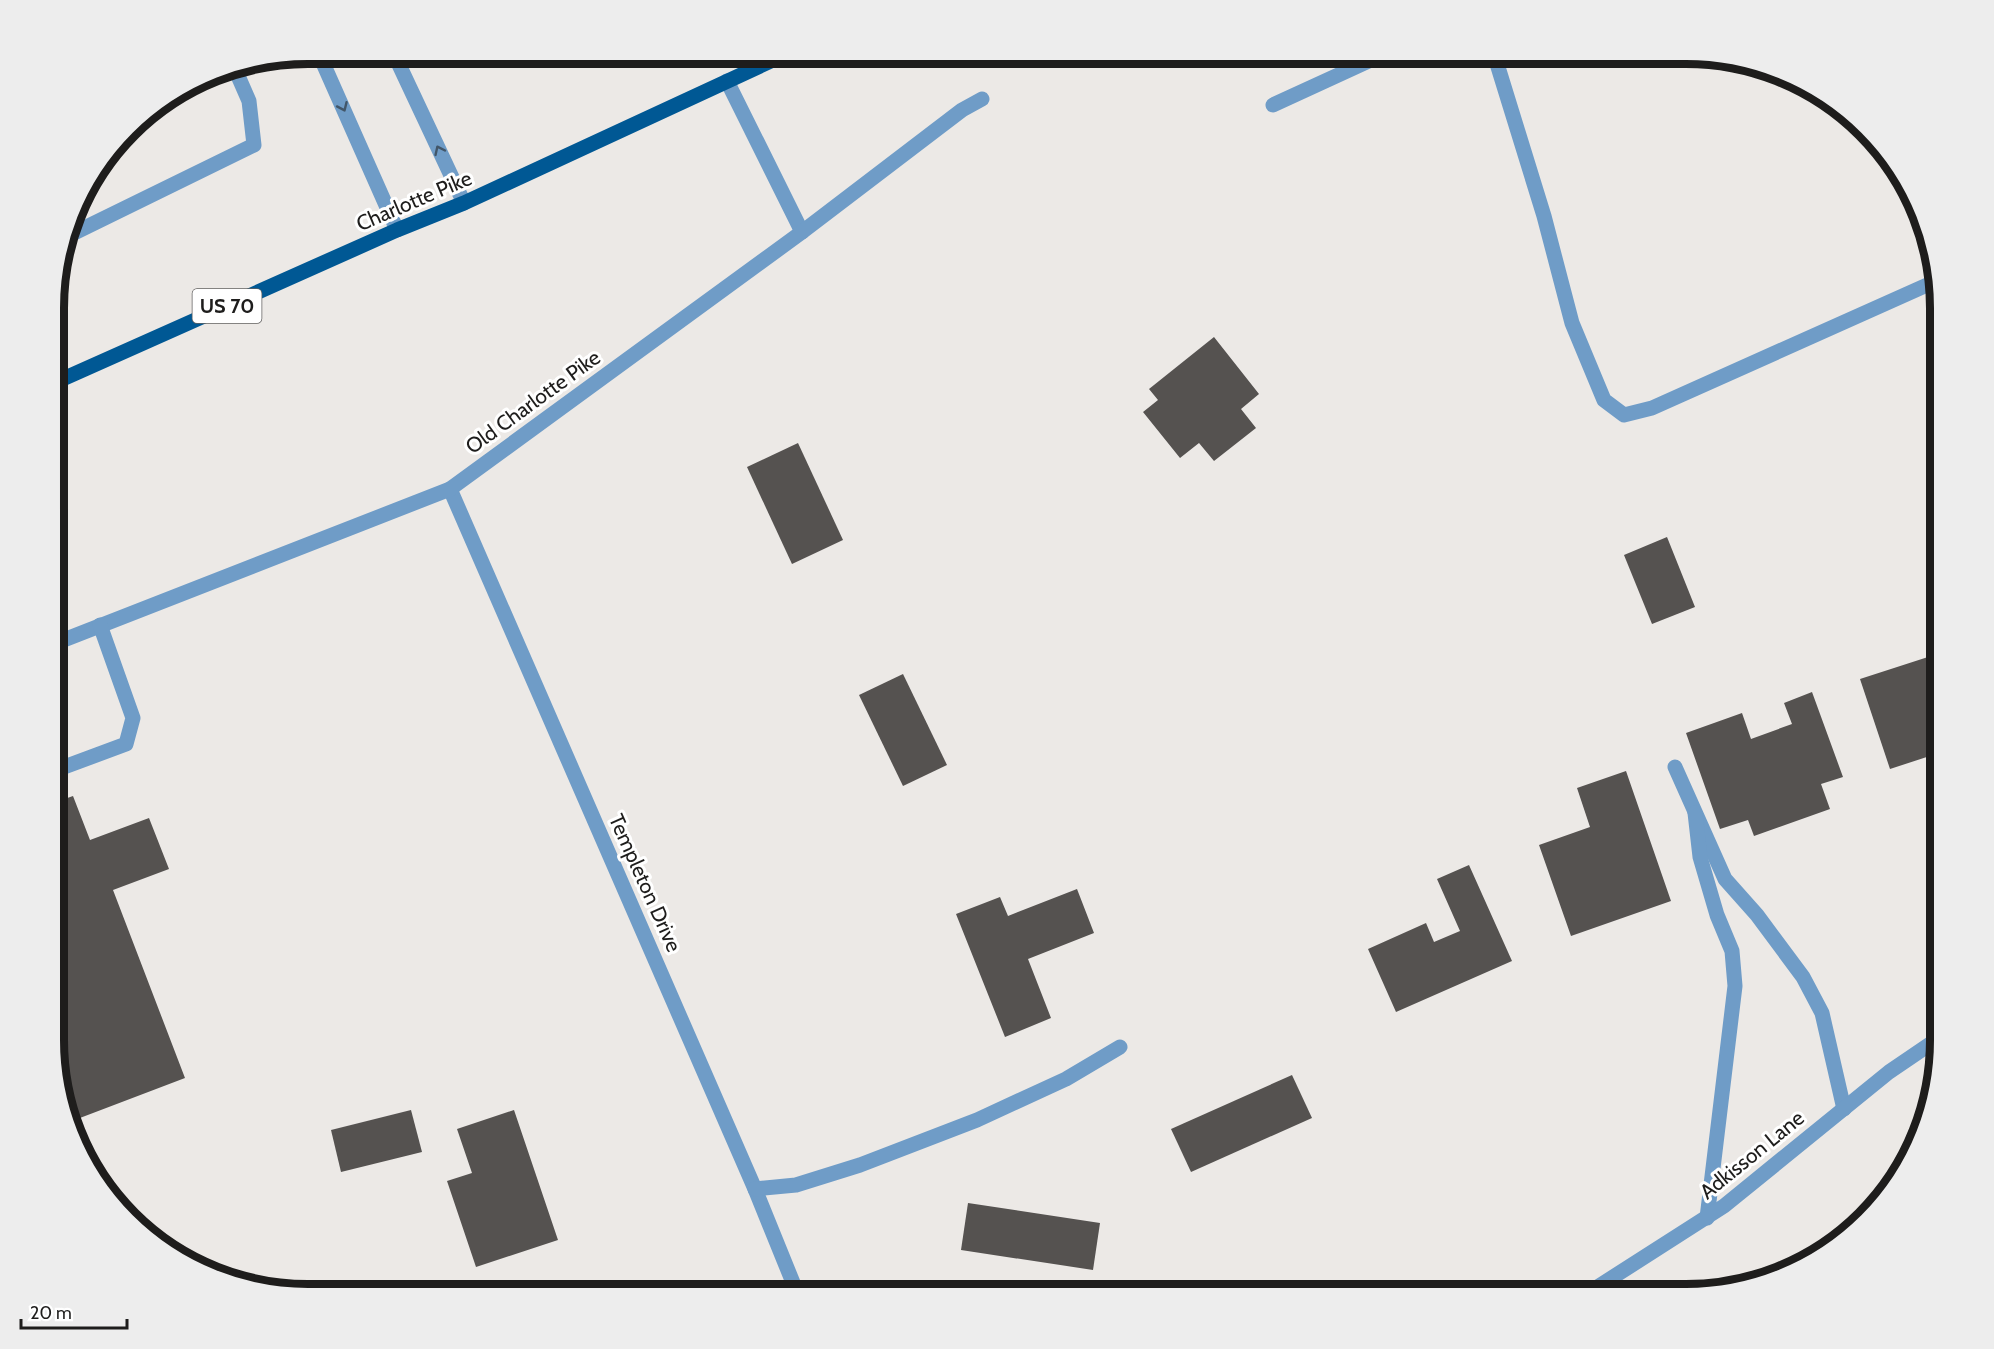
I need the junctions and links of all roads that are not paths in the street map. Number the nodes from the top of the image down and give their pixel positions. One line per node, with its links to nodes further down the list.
1 (323, 64): 11 (street, one-way to 11)
2 (399, 64): 10 (street, one-way to 2)
3 (764, 64): 7 (main road, Charlotte Pike / US 70)
4 (1362, 64): 9 (street)
5 (1497, 64): 14 (street)
6 (238, 75): 12 (street)
7 (727, 81): 10 (main road, Charlotte Pike / US 70); 13 (street)
8 (982, 99): 13 (street, Old Charlotte Pike)
9 (1273, 105)
10 (464, 203): 11 (main road, Charlotte Pike / US 70)
11 (397, 230): 15 (main road, Charlotte Pike / US 70)
12 (77, 232)
13 (802, 232): 16 (street, Old Charlotte Pike)
14 (1928, 285)
15 (64, 378)
16 (450, 489): 17 (street, Old Charlotte Pike); 25 (street, Templeton Drive)
17 (100, 626): 18 (street, Old Charlotte Pike); 20 (street)
18 (64, 640)
19 (1675, 767): 21 (street)
20 (64, 768)
21 (1695, 813): 24 (street); 26 (street)
22 (1930, 1045): 24 (street, Adkisson Lane)
23 (1120, 1047): 25 (street)
24 (1844, 1109): 26 (street, Adkisson Lane)
25 (755, 1189): 27 (street, Templeton Drive)
26 (1707, 1218): 28 (street, Adkisson Lane)
27 (794, 1285)
28 (1599, 1285)

